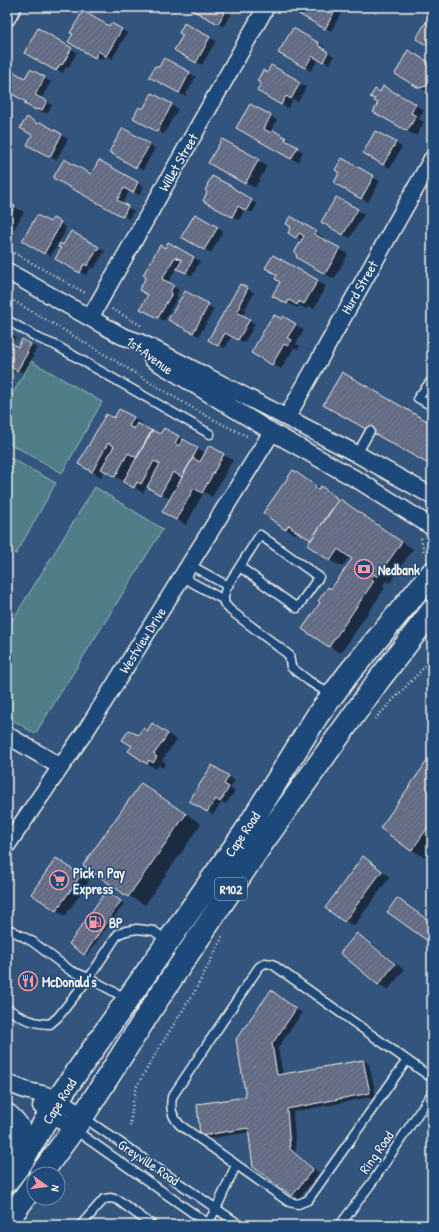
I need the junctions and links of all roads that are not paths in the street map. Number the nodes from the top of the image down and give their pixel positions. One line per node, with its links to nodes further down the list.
1 (13, 7): 3 (street)
2 (266, 7): 6 (street, Willet Street)
3 (7, 18)
4 (432, 159): 11 (street, Hurd Street)
5 (7, 271): 6 (street)
6 (90, 318): 8 (street)
7 (7, 320): 14 (lane)
8 (122, 336): 11 (street, 1st Avenue); 13 (street, 1st Avenue)
9 (432, 380): 10 (lane)
10 (432, 406)
11 (287, 417): 15 (street, 1st Avenue)
12 (370, 431): 15 (lane)
13 (272, 432): 17 (street, 1st Avenue); 19 (street, Westview Drive)
14 (210, 434)
15 (357, 454): 16 (street, 1st Avenue)
16 (432, 496)
17 (432, 527)
18 (240, 567): 18 (lane); 21 (lane)
19 (186, 571): 21 (lane); 22 (lane); 26 (street, Westview Drive)
20 (432, 573): 24 (main road, Cape Road / R102)
21 (228, 586): 22 (lane)
22 (224, 600): 24 (lane)
23 (432, 611): 39 (main road, Cape Road / R102)
24 (332, 696): 29 (main road, Cape Road / R102)
25 (7, 735): 26 (street)
26 (61, 767): 27 (street, Westview Drive)
27 (7, 844)
28 (7, 930): 30 (lane)
29 (168, 942): 30 (lane); 31 (main road, Cape Road / R102)
30 (89, 978): 31 (lane); 32 (lane)
31 (128, 1000): 37 (main road, Cape Road / R102)
32 (7, 1008)
33 (407, 1060): 34 (lane); 41 (lane); 41 (lane)
34 (432, 1078)
35 (7, 1083): 37 (street, Greyville Road)
36 (432, 1093): 51 (lane, Ring Road)
37 (55, 1106): 39 (street, Greyville Road); 40 (main road, Cape Road / R102)
38 (7, 1115): 40 (main road)
39 (78, 1123): 42 (main road, Cape Road / R102); 45 (lane, Greyville Road); 49 (lane, Greyville Road)
40 (21, 1163): 43 (main road, Cape Road / R102)
41 (236, 1165): 45 (lane)
42 (47, 1166)
43 (7, 1181)
44 (26, 1195): 46 (main road)
45 (216, 1209): 49 (lane); 50 (lane, Greyville Road)
46 (7, 1222)
47 (81, 1225): 48 (lane)
48 (152, 1225)
49 (208, 1225)
50 (240, 1225)
51 (340, 1225)

